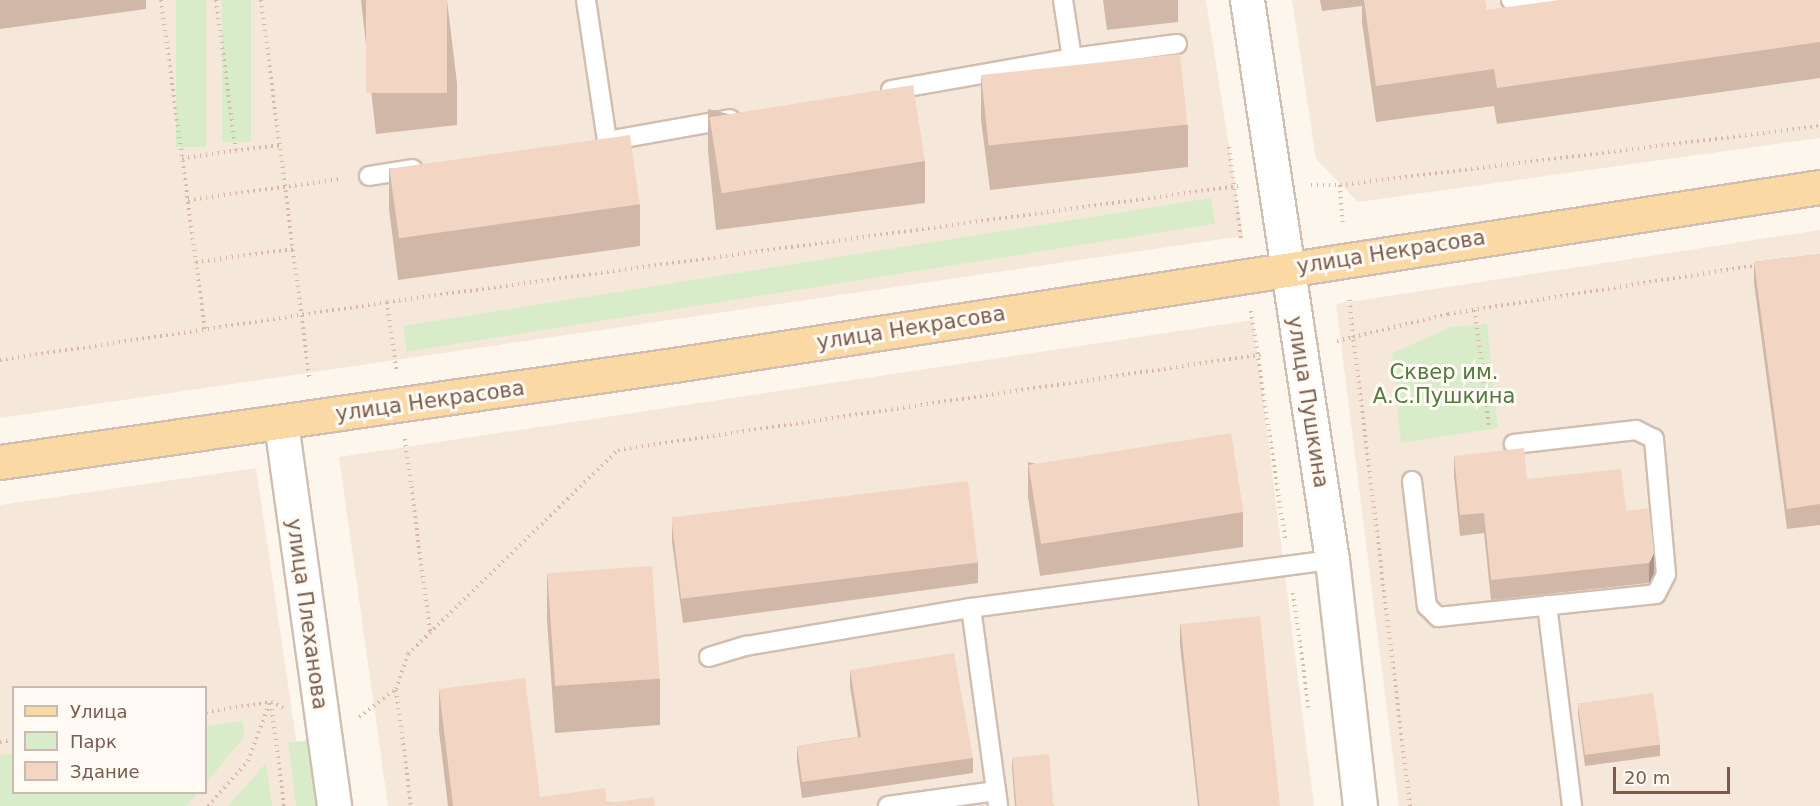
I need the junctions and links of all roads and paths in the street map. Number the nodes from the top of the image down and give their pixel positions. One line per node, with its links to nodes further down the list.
1 (161, 0): 18 (path)
2 (216, 0): 17 (path)
3 (261, 0): 16 (path)
4 (586, 0): 14 (lane)
5 (1063, 0): 10 (lane)
6 (1247, 0): 21 (main road, улица Пушкина)
7 (1511, 0): 8 (lane)
8 (1580, 0)
9 (1177, 44): 10 (lane)
10 (1072, 58): 11 (lane)
11 (874, 93)
12 (746, 116): 14 (lane)
13 (1820, 126): 21 (path)
14 (607, 141): 15 (lane)
15 (584, 144)
16 (280, 145): 17 (path); 23 (path)
17 (236, 151): 18 (path)
18 (182, 158): 25 (path)
19 (425, 168): 20 (lane)
20 (369, 176): 23 (path)
21 (1273, 184): 29 (main road, улица Пушкина)
22 (1234, 186): 30 (path)
23 (286, 187): 25 (path); 26 (path)
24 (1820, 187): 29 (main road, улица Некрасова)
25 (188, 200): 27 (path)
26 (294, 249): 27 (path); 32 (path)
27 (196, 262): 33 (path)
28 (1764, 265): 31 (path)
29 (1287, 269): 36 (main road, улица Некрасова); 42 (main road, улица Пушкина)
30 (387, 302): 32 (path); 36 (path)
31 (1475, 310): 39 (path); 58 (path)
32 (303, 315): 33 (path); 37 (path)
33 (205, 329): 35 (path)
34 (1257, 355): 45 (path)
35 (0, 360)
36 (400, 405): 37 (main road, улица Некрасова); 45 (path)
37 (314, 418): 38 (main road, улица Некрасова)
38 (281, 423): 40 (main road, улица Некрасова); 50 (main road, улица Плеханова)
39 (1514, 444): 43 (lane)
40 (0, 462)
41 (1412, 481): 43 (lane)
42 (1332, 560): 44 (lane); 57 (main road, улица Пушкина)
43 (1547, 605): 59 (lane)
44 (971, 608): 46 (lane); 51 (lane)
45 (430, 632): 47 (path)
46 (709, 657)
47 (396, 690): 50 (path); 55 (path)
48 (271, 702): 49 (path); 50 (path); 52 (path); 53 (path)
49 (207, 712)
50 (322, 723): 54 (main road, улица Плеханова)
51 (997, 798): 56 (lane)
52 (208, 806)
53 (284, 806)
54 (334, 806)
55 (411, 806)
56 (888, 806)
57 (1360, 806)
58 (1410, 806)
59 (1572, 806)

